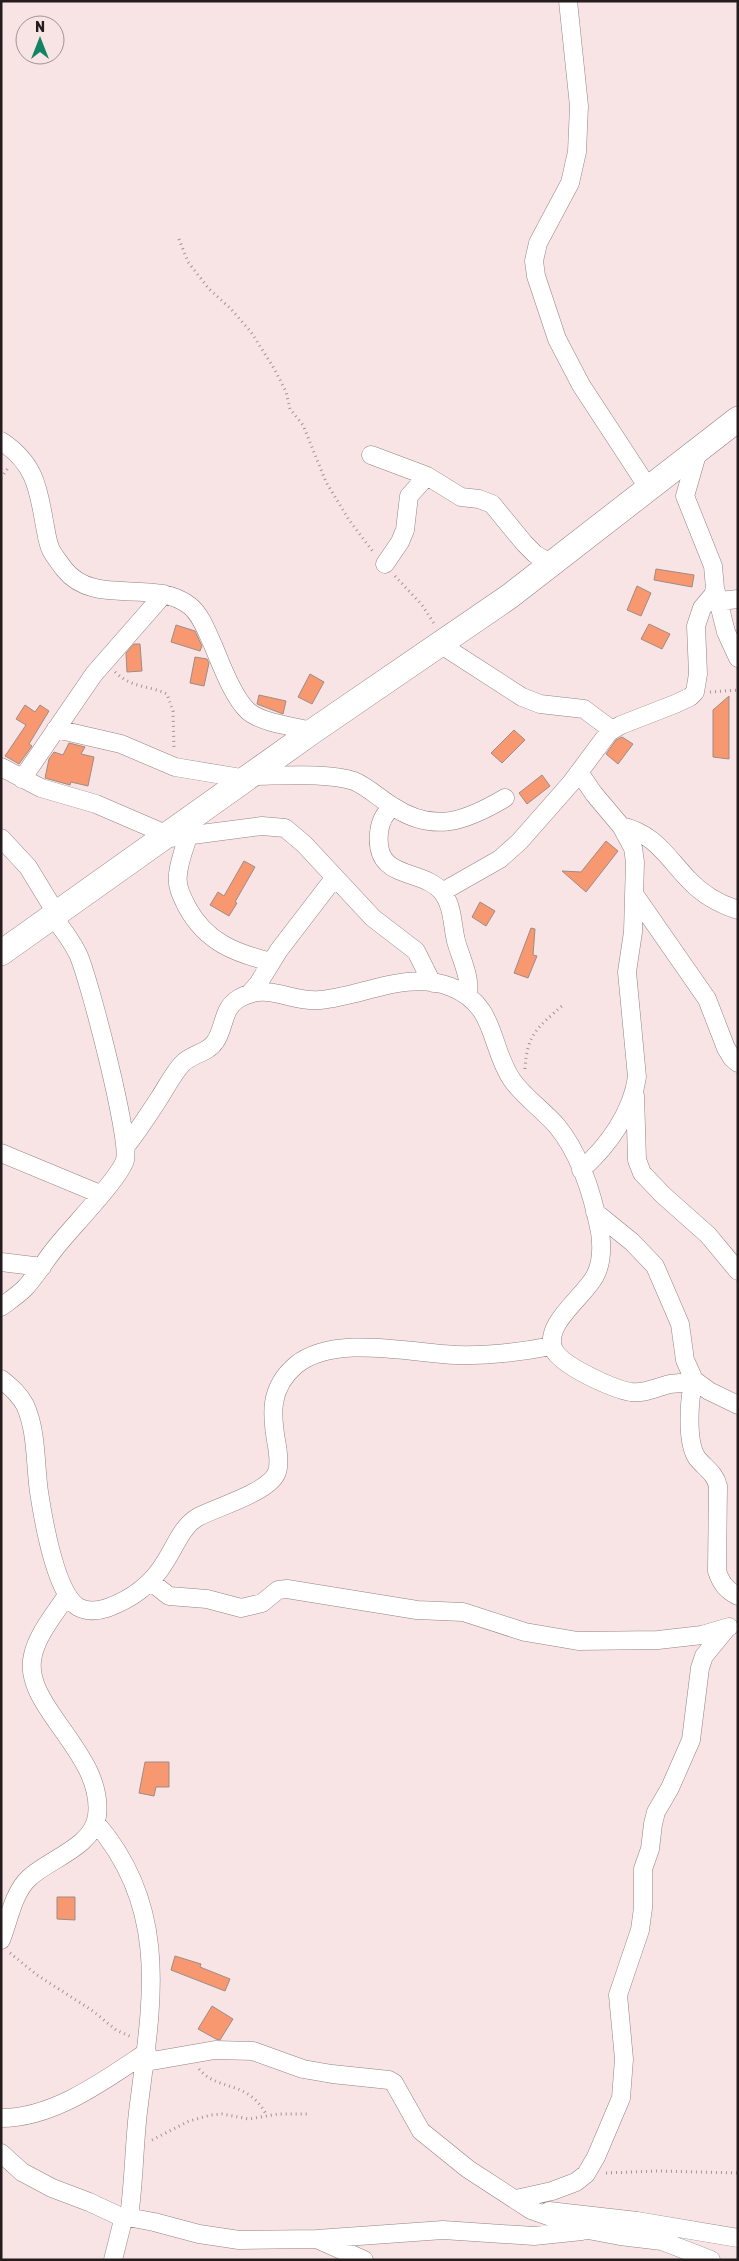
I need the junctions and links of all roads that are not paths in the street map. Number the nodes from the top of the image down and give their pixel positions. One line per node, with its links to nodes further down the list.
1 (568, 1): 7 (street)
2 (738, 419): 4 (street)
3 (1, 441): 10 (street)
4 (698, 451): 7 (street); 11 (street)
5 (371, 455): 6 (street)
6 (426, 476): 8 (street); 9 (street)
7 (649, 489): 9 (street)
8 (385, 564)
9 (551, 564): 13 (street)
10 (164, 594): 15 (street); 17 (street)
11 (718, 594): 12 (street); 14 (street); 16 (street)
12 (738, 599)
13 (438, 645): 16 (street); 17 (street)
14 (738, 658)
15 (56, 729): 20 (street); 21 (street)
16 (612, 730): 19 (street)
17 (313, 731): 20 (street)
18 (1, 766): 21 (street)
19 (579, 772): 24 (street); 28 (street)
20 (249, 778): 23 (street); 25 (street)
21 (22, 779): 25 (street)
22 (505, 798): 23 (street)
23 (393, 807): 28 (street)
24 (621, 826): 29 (street); 30 (street)
25 (173, 837): 27 (street); 31 (street); 33 (street)
26 (1, 838): 31 (street)
27 (335, 877): 33 (street); 34 (street)
28 (442, 892): 36 (street)
29 (634, 893): 37 (street); 38 (street)
30 (738, 910)
31 (54, 915): 32 (street); 39 (street)
32 (1, 953)
33 (271, 962): 35 (street)
34 (434, 983): 35 (street); 36 (street)
35 (249, 994): 39 (street)
36 (468, 996): 41 (street)
37 (738, 1063)
38 (635, 1092): 41 (street); 46 (street)
39 (126, 1146): 42 (street)
40 (1, 1153): 42 (street)
41 (581, 1170): 43 (street)
42 (100, 1194): 45 (street)
43 (595, 1212): 48 (street); 50 (street)
44 (1, 1262): 45 (street)
45 (42, 1266): 47 (street)
46 (738, 1272)
47 (1, 1307)
48 (552, 1346): 50 (street); 52 (street)
49 (1, 1380): 53 (street)
50 (694, 1380): 51 (street); 54 (street)
51 (738, 1405)
52 (151, 1582): 53 (street); 55 (street)
53 (67, 1595): 56 (street)
54 (738, 1596)
55 (732, 1625): 61 (street)
56 (96, 1824): 57 (street); 58 (street)
57 (4, 1946)
58 (147, 2051): 59 (street); 61 (street); 63 (street)
59 (1, 2118)
60 (1, 2153): 63 (street)
61 (516, 2199): 62 (street)
62 (531, 2210): 64 (street); 65 (street)
63 (126, 2217): 66 (street); 67 (street)
64 (588, 2230): 66 (street); 69 (street)
65 (738, 2238)
66 (317, 2239): 68 (street)
67 (113, 2260)
68 (364, 2260)
69 (711, 2260)

